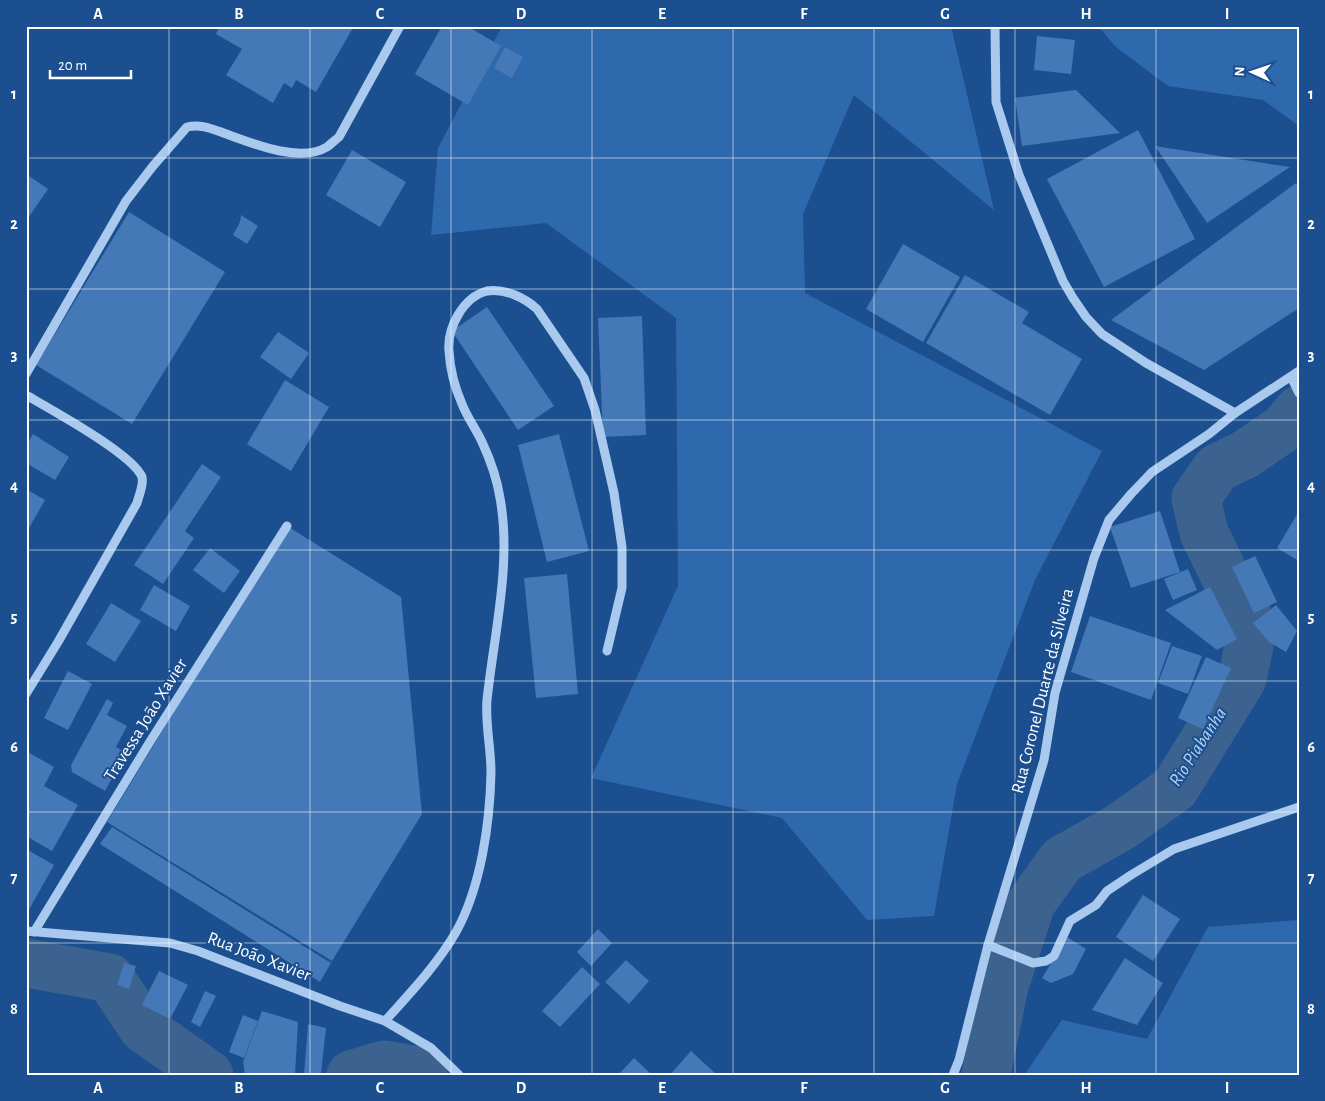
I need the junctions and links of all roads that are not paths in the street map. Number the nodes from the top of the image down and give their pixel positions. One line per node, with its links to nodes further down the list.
1 (400, 26): 4 (street)
2 (995, 26): 8 (street)
3 (1299, 371): 5 (street, Rua Coronel Duarte da Silveira)
4 (26, 374)
5 (1291, 377): 6 (street); 8 (street, Rua Coronel Duarte da Silveira)
6 (1299, 393)
7 (26, 395): 11 (street)
8 (1235, 413): 14 (street, Rua Coronel Duarte da Silveira)
9 (287, 526): 13 (street, Travessa João Xavier)
10 (607, 650): 15 (street)
11 (26, 694)
12 (1299, 807): 14 (street)
13 (30, 931): 15 (street, Rua João Xavier)
14 (988, 945): 17 (street, Rua Coronel Duarte da Silveira)
15 (386, 1022): 16 (street, Rua João Xavier)
16 (459, 1075)
17 (953, 1075)

